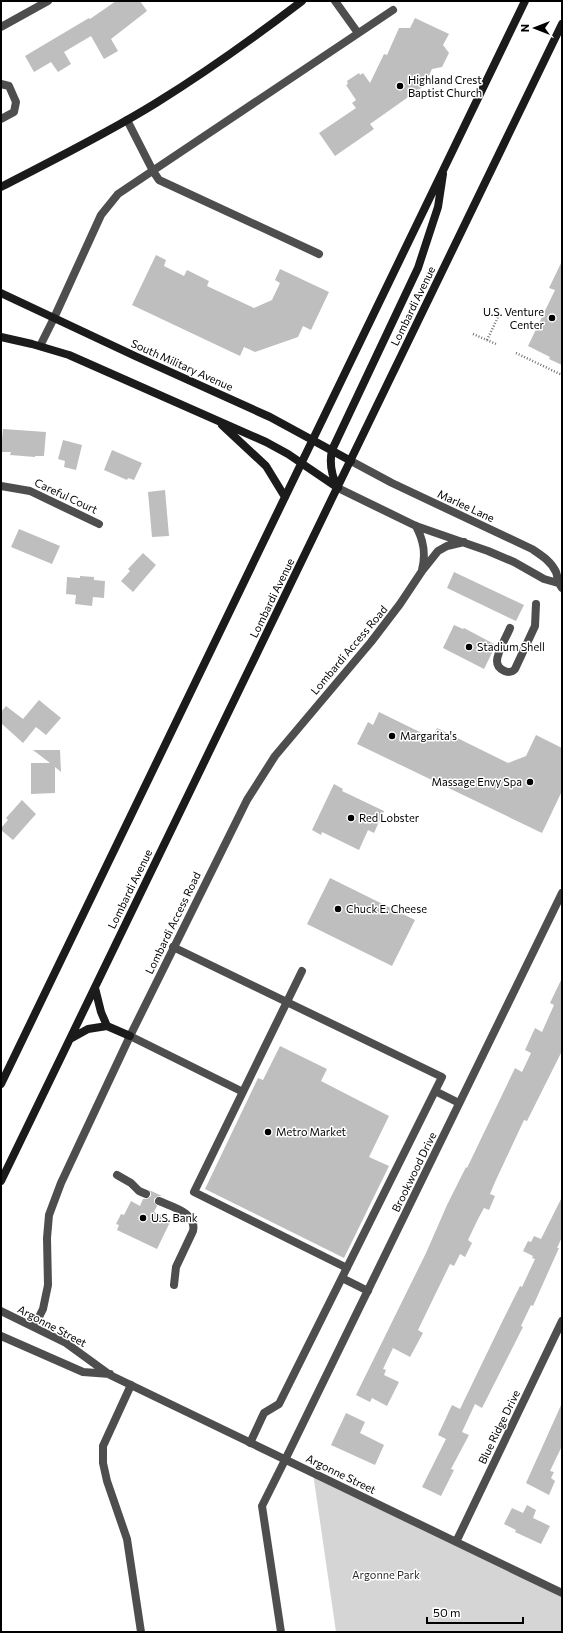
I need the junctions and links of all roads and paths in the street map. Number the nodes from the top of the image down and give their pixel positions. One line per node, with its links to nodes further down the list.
1 (48, 1): 7 (street)
2 (302, 1): 11 (main road)
3 (335, 1): 8 (street)
4 (525, 1): 12 (main road)
5 (393, 10): 8 (street)
6 (562, 24): 29 (main road, Lombardi Avenue)
7 (1, 27)
8 (358, 33): 13 (street)
9 (1, 84): 10 (street)
10 (1, 119)
11 (127, 120): 13 (street); 14 (main road)
12 (444, 167): 27 (main road); 28 (main road)
13 (153, 171): 15 (street); 18 (street)
14 (1, 187)
15 (318, 254)
16 (1, 293): 18 (main road, South Military Avenue)
17 (499, 315): 21 (path)
18 (54, 318): 23 (street); 27 (main road, South Military Avenue)
19 (474, 334): 21 (path)
20 (1, 337): 23 (main road)
21 (486, 340): 22 (path)
22 (496, 344)
23 (40, 346): 26 (main road)
24 (516, 353): 25 (path)
25 (562, 375)
26 (219, 422): 30 (main road); 33 (main road)
27 (313, 440): 28 (main road, South Military Avenue); 30 (main road)
28 (332, 450): 29 (main road, South Military Avenue); 32 (main road)
29 (351, 462): 32 (main road, Lombardi Avenue); 38 (street, Marlee Lane)
30 (302, 463): 32 (main road); 33 (main road)
31 (1, 486): 34 (street, Careful Court)
32 (338, 488): 35 (street, Marlee Lane); 44 (main road, Lombardi Avenue)
33 (285, 497): 49 (main road)
34 (99, 524)
35 (416, 526): 36 (street, Marlee Lane); 37 (street, Lombardi Access Road)
36 (464, 542): 37 (street, Lombardi Access Road); 38 (street, Marlee Lane)
37 (422, 571): 42 (street, Lombardi Access Road)
38 (561, 583)
39 (536, 604): 40 (street)
40 (510, 628)
41 (562, 893): 52 (street, Brookwood Drive)
42 (173, 947): 45 (street); 47 (street, Lombardi Access Road)
43 (302, 971): 45 (street)
44 (95, 988): 46 (main road); 48 (main road, Lombardi Avenue)
45 (287, 1002): 50 (street); 51 (street)
46 (107, 1026): 47 (main road); 48 (main road)
47 (130, 1036): 51 (street); 63 (street, Lombardi Access Road)
48 (69, 1040): 54 (main road, Lombardi Avenue)
49 (1, 1084)
50 (435, 1091): 52 (street); 57 (street)
51 (243, 1092): 57 (street)
52 (459, 1103): 60 (street, Brookwood Drive)
53 (116, 1175): 55 (street)
54 (1, 1181)
55 (146, 1194)
56 (159, 1201): 59 (street)
57 (347, 1268): 58 (street)
58 (342, 1278): 60 (street); 67 (street)
59 (174, 1284)
60 (368, 1291): 68 (street, Brookwood Drive)
61 (1, 1312): 63 (street, Argonne Street)
62 (562, 1321): 69 (street, Blue Ridge Drive)
63 (34, 1328): 65 (street, Argonne Street)
64 (1, 1336): 65 (street, Argonne Street)
65 (110, 1374): 66 (street, Argonne Street)
66 (132, 1385): 67 (street, Argonne Street); 71 (street)
67 (250, 1443): 68 (street, Argonne Street)
68 (285, 1460): 69 (street, Argonne Street); 72 (street, Brookwood Drive)
69 (456, 1542): 70 (street, Argonne Street)
70 (562, 1593)
71 (140, 1632)
72 (281, 1632)

